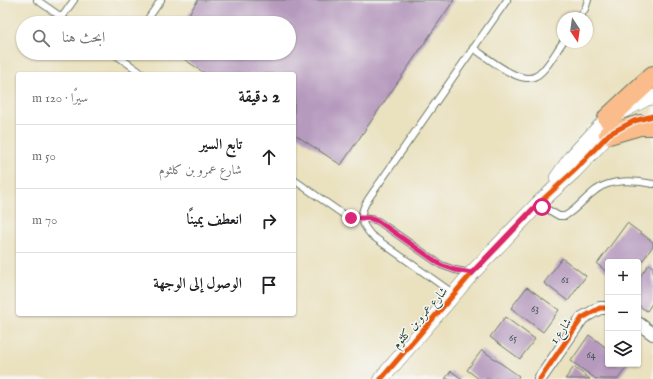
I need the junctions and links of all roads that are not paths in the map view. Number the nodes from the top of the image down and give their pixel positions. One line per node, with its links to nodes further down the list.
1 (37, 0): 7 (lane)
2 (74, 0): 8 (lane)
3 (160, 0): 9 (lane)
4 (507, 0): 10 (lane)
5 (588, 0): 6 (lane)
6 (583, 12)
7 (61, 16)
8 (63, 16)
9 (150, 16)
10 (473, 48): 11 (lane); 22 (lane)
11 (559, 48)
12 (128, 60): 13 (lane)
13 (141, 72)
14 (653, 76): 18 (highway)
15 (653, 97): 18 (street, شارع عمرو بن كلثوم)
16 (653, 116): 18 (street, شارع عمرو بن كلثوم)
17 (653, 125): 18 (highway)
18 (608, 126): 21 (street, شارع عمرو بن كلثوم)
19 (296, 181): 22 (lane)
20 (653, 184): 21 (lane)
21 (538, 204): 23 (street, شارع عمرو بن كلثوم)
22 (361, 218): 23 (lane); 24 (lane)
23 (472, 273): 24 (street, شارع عمرو بن كلثوم)
24 (454, 294): 28 (street, شارع عمرو بن كلثوم)
25 (605, 308): 29 (street, شارع 1)
26 (641, 325): 27 (street)
27 (653, 334)
28 (381, 379)
29 (540, 379)

